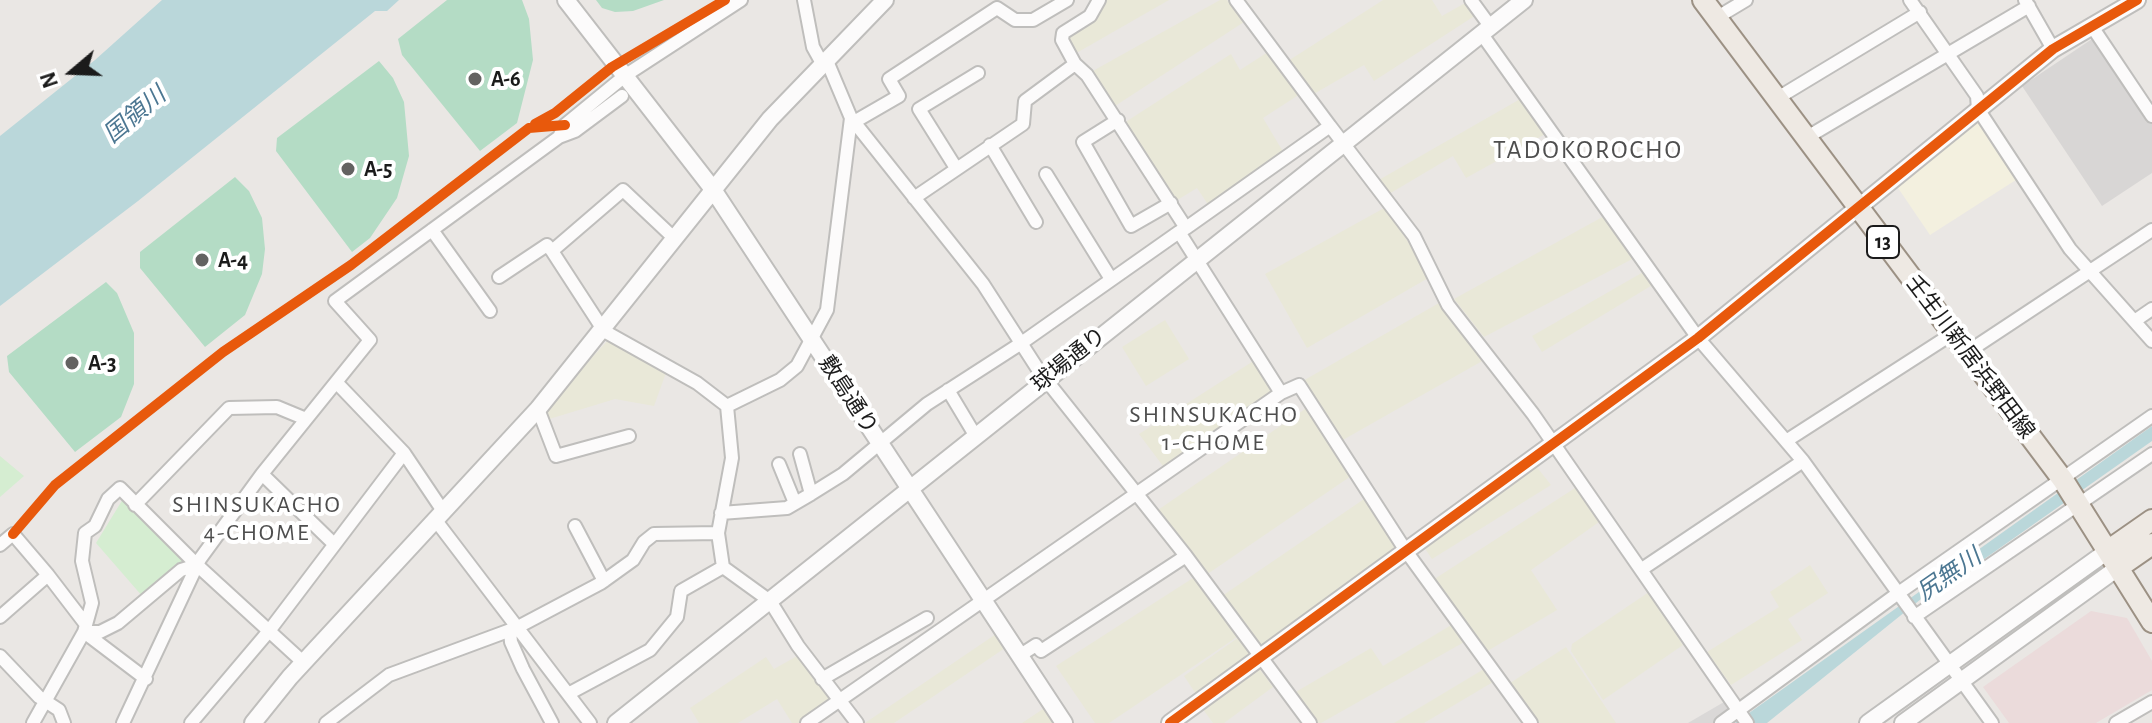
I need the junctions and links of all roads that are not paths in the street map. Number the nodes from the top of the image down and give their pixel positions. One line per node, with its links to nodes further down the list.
1 (566, 0): 25 (street, 敷島通り)
2 (741, 0): 25 (street)
3 (804, 0): 22 (street)
4 (885, 0): 22 (street)
5 (1070, 0): 16 (street); 31 (street)
6 (1099, 0): 16 (street)
7 (1236, 0): 33 (street)
8 (1471, 0): 19 (street)
9 (1524, 0): 19 (street, 球場通り)
10 (1703, 0): 17 (main road, 壬生川新居浜野田線 / 13)
11 (1746, 0): 17 (street)
12 (1910, 0): 15 (street)
13 (2137, 0): 18 (street)
14 (2027, 3): 20 (street); 21 (street)
15 (1920, 12): 21 (street); 27 (street)
16 (1085, 18): 23 (street)
17 (1716, 18): 27 (main road, 壬生川新居浜野田線 / 13)
18 (2091, 25): 20 (street); 28 (street)
19 (1485, 29): 36 (street, 球場通り); 59 (street)
20 (2053, 49): 29 (street)
21 (1947, 52): 29 (street); 35 (street)
22 (825, 63): 31 (street); 40 (street)
23 (1075, 64): 32 (street); 37 (street)
24 (978, 73): 38 (street)
25 (625, 74): 34 (street); 40 (street, 敷島通り)
26 (622, 96): 34 (street)
27 (1776, 99): 35 (main road, 壬生川新居浜野田線 / 13)
28 (2148, 101): 30 (street)
29 (1978, 109): 43 (street); 51 (street)
30 (2152, 116)
31 (852, 120): 41 (street); 60 (street)
32 (1118, 120): 42 (street); 42 (street)
33 (1330, 126): 36 (street); 46 (street)
34 (559, 137): 45 (street)
35 (1804, 139): 43 (main road, 壬生川新居浜野田線 / 13)
36 (1342, 142): 50 (street, 球場通り); 76 (street)
37 (990, 145): 38 (street); 44 (street)
38 (956, 168): 41 (street)
39 (1046, 174): 53 (street)
40 (712, 188): 48 (street); 60 (street, 敷島通り)
41 (914, 198): 62 (street)
42 (1171, 203): 46 (street)
43 (1857, 207): 58 (main road, 壬生川新居浜野田線 / 13); 59 (street)
44 (1036, 222)
45 (432, 230): 55 (street); 65 (street)
46 (1182, 230): 50 (street); 53 (street)
47 (2152, 230): 51 (street)
48 (675, 239): 49 (street); 57 (street)
49 (552, 251): 52 (street); 57 (street)
50 (1195, 259): 64 (street, 球場通り); 67 (street)
51 (2090, 271): 56 (street); 63 (street)
52 (499, 277)
53 (1111, 279): 62 (street)
54 (2152, 309): 56 (street)
55 (490, 311)
56 (2136, 320): 61 (street)
57 (604, 331): 68 (street); 69 (street)
58 (1952, 334): 63 (main road, 壬生川新居浜野田線 / 13); 74 (street)
59 (1698, 338): 74 (street); 76 (street)
60 (811, 339): 68 (street); 75 (street, 敷島通り)
61 (2152, 341)
62 (1020, 344): 64 (street); 66 (street)
63 (1966, 353): 83 (main road, 壬生川新居浜野田線 / 13)
64 (1048, 378): 72 (street, 球場通り); 86 (street)
65 (336, 382): 71 (street); 77 (street)
66 (948, 390): 72 (street); 75 (street)
67 (1281, 393): 86 (street); 98 (street)
68 (727, 406): 90 (street)
69 (538, 409): 73 (street); 91 (street)
70 (2152, 416): 83 (street)
71 (306, 419): 82 (street); 89 (street)
72 (975, 435): 84 (street, 球場通り)
73 (629, 436)
74 (1786, 441): 80 (street)
75 (879, 444): 84 (street, 敷島通り); 85 (street)
76 (1553, 445): 98 (street); 103 (street)
77 (404, 453): 91 (street); 95 (street)
78 (800, 454): 85 (street)
79 (2152, 454): 87 (street)
80 (1803, 461): 103 (street); 106 (street)
81 (779, 464): 88 (street)
82 (262, 474): 95 (street); 101 (street)
83 (2064, 481): 87 (main road, 13); 106 (street)
84 (908, 488): 107 (street, 球場通り); 108 (street, 敷島通り)
85 (811, 494): 88 (street)
86 (1134, 494): 99 (street); 108 (street)
87 (2078, 502): 100 (main road, 13); 109 (street)
88 (795, 503): 90 (street)
89 (135, 505): 101 (street); 113 (street)
90 (721, 513): 94 (street)
91 (440, 516): 114 (street); 119 (street)
92 (2152, 520): 100 (main road)
93 (575, 526): 105 (street)
94 (718, 533): 102 (street); 105 (street)
95 (334, 544): 115 (street)
96 (2152, 544): 100 (main road)
97 (0, 545): 104 (street)
98 (1406, 551): 118 (street); 143 (street)
99 (1186, 556): 117 (street); 118 (street)
100 (2114, 558): 112 (main road, 13); 120 (street); 123 (street)
101 (197, 565): 113 (street); 115 (street); 121 (street)
102 (723, 567): 107 (street); 124 (street)
103 (1642, 569): 128 (street)
104 (48, 575): 110 (street); 113 (street)
105 (604, 581): 114 (street)
106 (1898, 596): 109 (street); 128 (street)
107 (770, 601): 122 (street); 137 (street, 球場通り)
108 (982, 601): 117 (street, 敷島通り); 126 (street)
109 (1913, 616): 120 (street)
110 (0, 617)
111 (927, 618): 122 (street)
112 (2152, 622)
113 (84, 627): 121 (street); 125 (street)
114 (513, 630): 124 (street); 134 (street); 135 (street)
115 (269, 631): 119 (street); 132 (street)
116 (0, 656): 125 (street)
117 (1019, 656): 140 (street, 敷島通り)
118 (1262, 657): 141 (street); 142 (street)
119 (304, 663): 133 (street)
120 (1951, 665): 123 (street); 145 (street)
121 (146, 679): 131 (street)
122 (822, 679): 126 (street)
123 (1962, 680): 146 (street); 147 (street)
124 (568, 694): 136 (street)
125 (45, 699): 129 (street); 130 (street)
126 (841, 700): 138 (street); 139 (street)
127 (2152, 702): 148 (street)
128 (1741, 716): 144 (street)
129 (33, 723)
130 (64, 723)
131 (123, 723)
132 (191, 723)
133 (253, 723)
134 (326, 723)
135 (552, 723)
136 (590, 723)
137 (616, 723)
138 (807, 723)
139 (857, 723)
140 (1064, 723)
141 (1170, 723)
142 (1310, 723)
143 (1531, 723)
144 (1721, 723)
145 (1868, 723)
146 (1903, 723)
147 (1992, 723)
148 (2116, 723)

